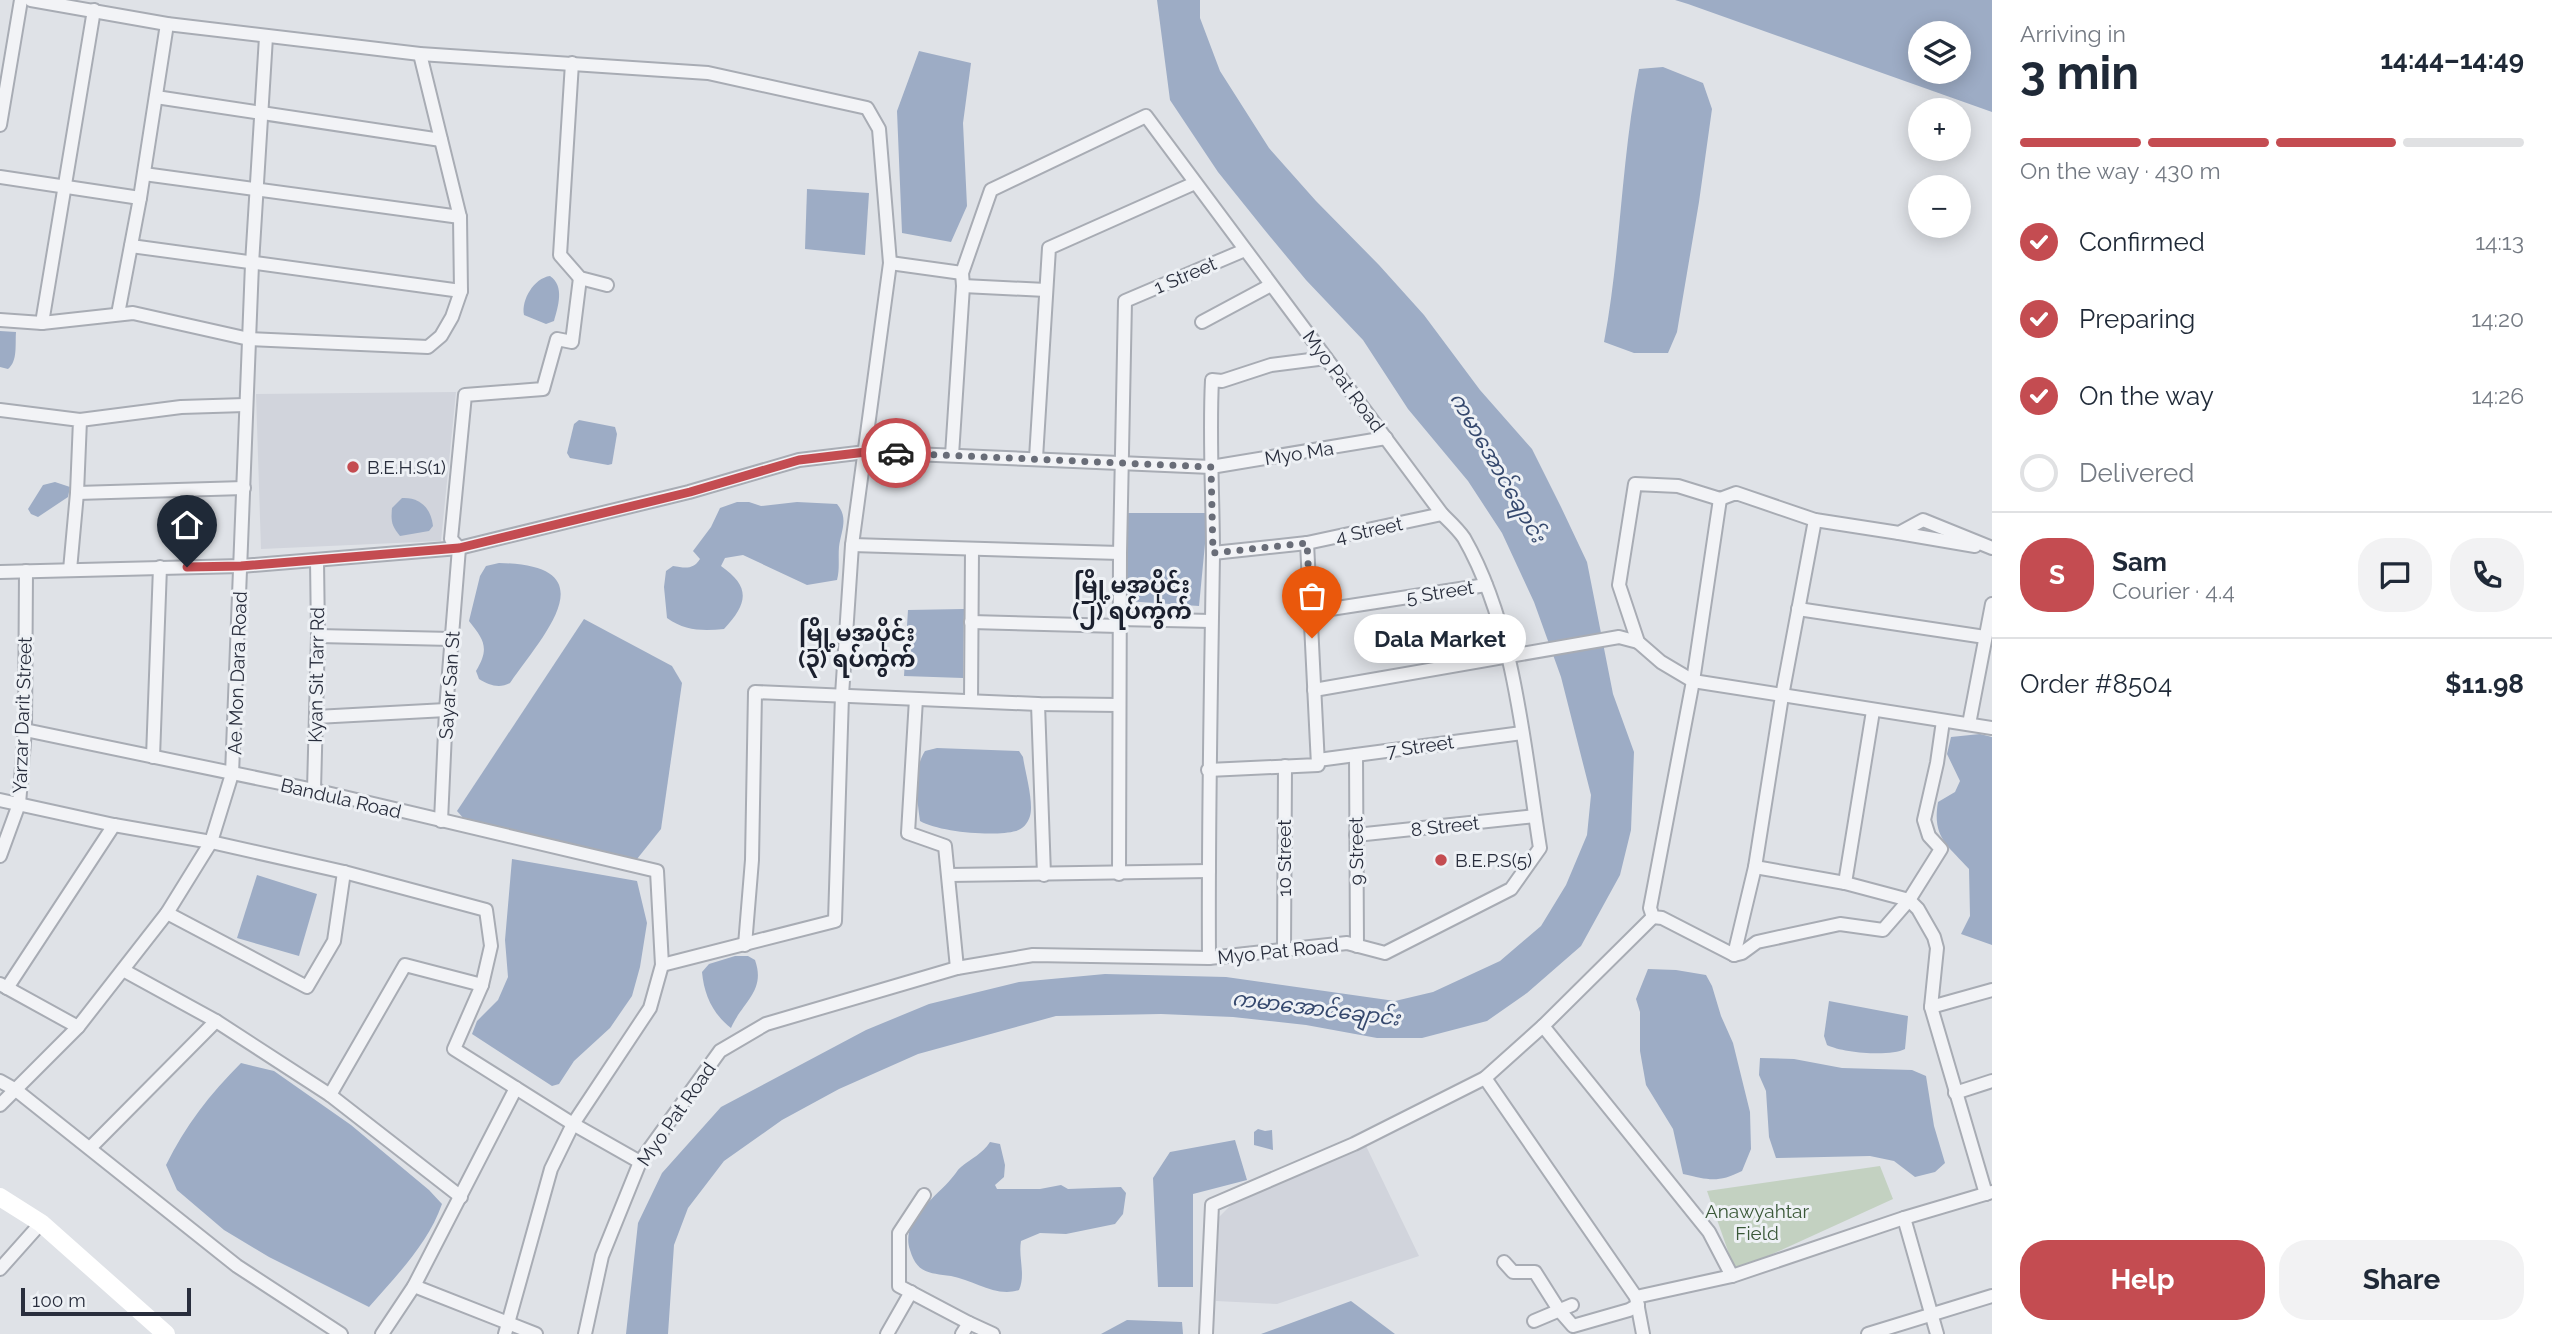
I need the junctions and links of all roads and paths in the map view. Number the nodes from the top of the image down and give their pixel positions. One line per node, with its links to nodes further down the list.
1 (21, 0): 10 (street)
2 (31, 0): 3 (street)
3 (94, 10): 4 (street); 15 (street)
4 (167, 23): 5 (street); 8 (street)
5 (266, 37): 6 (street); 9 (street, Ae Mon Dara Road)
6 (420, 54): 7 (street); 11 (street)
7 (572, 63): 21 (street); 23 (street)
8 (156, 97): 9 (street); 12 (street)
9 (260, 112): 11 (street); 16 (street, Ae Mon Dara Road)
10 (0, 125)
11 (441, 141): 18 (street)
12 (144, 174): 16 (street); 17 (street)
13 (0, 177): 15 (street)
14 (1195, 183): 20 (street, Myo Pat Road); 24 (street, Myo Pat Road); 27 (street)
15 (66, 187): 17 (street); 32 (street)
16 (255, 189): 18 (street); 22 (street, Ae Mon Dara Road)
17 (140, 198): 19 (street)
18 (460, 217): 28 (street)
19 (131, 246): 22 (street); 29 (street)
20 (1245, 250): 26 (street, Myo Pat Road); 42 (street, 1 Street)
21 (890, 263): 24 (street); 39 (street)
22 (252, 264): 28 (street); 33 (street, Ae Mon Dara Road)
23 (580, 278): 25 (street); 51 (street, Sayar San St)
24 (963, 280): 27 (street); 40 (street)
25 (607, 285)
26 (1272, 285): 31 (street); 34 (street, Myo Pat Road)
27 (1046, 290): 41 (street)
28 (461, 291): 33 (street)
29 (118, 314): 32 (street); 33 (street)
30 (0, 320): 32 (street)
31 (1202, 322)
32 (42, 323)
33 (249, 338): 35 (street, Ae Mon Dara Road)
34 (1326, 358): 38 (street, Myo Pat Road); 43 (street)
35 (245, 405): 37 (street); 44 (street, Ae Mon Dara Road)
36 (0, 410): 37 (street)
37 (80, 420): 45 (street)
38 (1387, 438): 43 (street, Myo Ma); 47 (street, Myo Pat Road)
39 (866, 452): 40 (street, Myo Ma); 50 (street); 51 (street, Myo Ma)
40 (952, 455): 41 (street, Myo Ma)
41 (1036, 458): 42 (street, Myo Ma)
42 (1123, 464): 43 (street, Myo Ma); 54 (street)
43 (1211, 467): 55 (street)
44 (244, 488): 45 (street); 57 (street, Ae Mon Dara Road)
45 (77, 493): 60 (street)
46 (1720, 499): 48 (street); 72 (street); 74 (street)
47 (1442, 514): 49 (street, 4 Street); 62 (street, Myo Pat Road)
48 (1815, 520): 53 (street); 64 (street)
49 (1307, 543): 55 (street, 4 Street); 65 (street)
50 (852, 545): 52 (street); 76 (street)
51 (459, 548): 56 (street, Myo Ma); 71 (street, Sayar San St)
52 (972, 549): 54 (street); 67 (street)
53 (1992, 550)
54 (1119, 553): 68 (street)
55 (1213, 553): 66 (street)
56 (317, 560): 57 (street, Myo Ma); 69 (street, Kyan Sit Tarr Rd)
57 (241, 566): 58 (street, Myo Ma); 95 (street, Ae Mon Dara Road)
58 (160, 567): 60 (street, Myo Ma); 91 (street)
59 (26, 570): 60 (street, Myo Ma); 61 (street, Myo Ma); 88 (street, Yarzar Darit Street)
60 (70, 570)
61 (0, 572)
62 (1486, 585): 65 (street, 5 Street); 73 (street, Myo Pat Road)
63 (1992, 604): 70 (street)
64 (1798, 609): 70 (street); 77 (street)
65 (1311, 612): 75 (street)
66 (1211, 621): 68 (street); 94 (street)
67 (971, 622): 68 (street); 79 (street)
68 (1119, 622): 81 (street)
69 (318, 636): 71 (street); 84 (street, Kyan Sit Tarr Rd)
70 (1985, 637): 86 (street)
71 (452, 639): 82 (street, Sayar San St)
72 (1637, 642): 73 (street); 74 (street)
73 (1507, 656): 75 (street); 89 (street, Myo Pat Road)
74 (1693, 681): 77 (street); 114 (street)
75 (1314, 690): 92 (street)
76 (842, 695): 78 (street); 115 (street); 115 (street)
77 (1782, 696): 83 (street); 105 (street)
78 (916, 699): 79 (street); 109 (street)
79 (971, 701): 80 (street)
80 (1038, 704): 81 (street); 110 (street)
81 (1119, 705): 108 (street)
82 (446, 710): 84 (street); 100 (street, Sayar San St)
83 (1873, 711): 85 (street); 111 (street)
84 (316, 717): 96 (street, Kyan Sit Tarr Rd)
85 (1943, 721): 86 (street); 112 (street)
86 (1969, 724): 87 (street)
87 (1992, 727)
88 (25, 730): 91 (street, Bandula Road); 98 (street, Yarzar Darit Street)
89 (1522, 733): 90 (street, 7 Street); 99 (street, Myo Pat Road)
90 (1356, 755): 92 (street, 7 Street); 102 (street, 9 Street)
91 (153, 757): 95 (street, Bandula Road)
92 (1318, 760): 93 (street, 7 Street)
93 (1285, 766): 94 (street, 7 Street); 117 (street, 10 Street)
94 (1208, 770): 106 (street)
95 (232, 774): 96 (street, Bandula Road); 103 (street, Ae Mon Dara Road)
96 (314, 790): 100 (street, Bandula Road)
97 (0, 800): 98 (street)
98 (19, 804): 101 (street); 104 (street, Yarzar Darit Street)
99 (1535, 816): 102 (street, 8 Street); 116 (street, Myo Pat Road)
100 (441, 821): 120 (street, Bandula Road)
101 (114, 825): 103 (street); 124 (street)
102 (1356, 835): 116 (street, 9 Street)
103 (211, 842): 107 (street); 113 (street, Ae Mon Dara Road)
104 (0, 856)
105 (1755, 867): 111 (street); 118 (street)
106 (1209, 871): 108 (street); 119 (street)
107 (344, 872): 113 (street); 123 (street)
108 (1119, 874): 110 (street)
109 (949, 875): 110 (street); 121 (street)
110 (1044, 875)
111 (1846, 883): 112 (street)
112 (1909, 900): 118 (street); 126 (street)
113 (167, 913): 122 (street, Ae Mon Dara Road)
114 (1653, 917): 118 (street); 128 (street)
115 (745, 945): 120 (street)
116 (1357, 946): 117 (street, Myo Pat Road)
117 (1284, 950): 119 (street, Myo Pat Road)
118 (1734, 955)
119 (1209, 958): 121 (street, Myo Pat Road)
120 (662, 965): 138 (street)
121 (957, 968): 140 (street, Myo Pat Road)
122 (123, 970): 127 (street); 129 (street, Ae Mon Dara Road)
123 (482, 985): 133 (street); 136 (street)
124 (3, 986): 129 (street)
125 (1992, 990): 126 (street)
126 (1931, 1007): 135 (street)
127 (216, 1021): 136 (street); 139 (street)
128 (1543, 1026): 130 (street); 149 (street)
129 (78, 1027): 134 (street, Ae Mon Dara Road)
130 (1485, 1077): 153 (street); 167 (street)
131 (0, 1081): 134 (street)
132 (1992, 1081): 135 (street)
133 (516, 1088): 138 (street); 144 (street)
134 (16, 1090): 137 (street, Ae Mon Dara Road); 139 (street)
135 (1955, 1093): 141 (street)
136 (330, 1095): 144 (street)
137 (0, 1104)
138 (573, 1124): 140 (street); 159 (street)
139 (90, 1149): 161 (street)
140 (640, 1162): 164 (street, Myo Pat Road)
141 (1989, 1193): 145 (street)
142 (923, 1195): 151 (street)
143 (0, 1197): 146 (street)
144 (461, 1197): 150 (street)
145 (1904, 1218): 149 (street); 156 (street)
146 (41, 1223): 148 (street); 160 (street)
147 (1504, 1262): 155 (street)
148 (0, 1269)
149 (1732, 1276): 153 (street)
150 (414, 1286): 159 (street); 162 (street)
151 (911, 1292): 158 (street); 165 (street)
152 (1992, 1296): 156 (street)
153 (1637, 1301): 155 (street); 168 (street)
154 (1572, 1305): 155 (street)
155 (1559, 1310): 157 (street)
156 (1932, 1316): 169 (street); 170 (street)
157 (1534, 1321)
158 (965, 1328): 166 (street)
159 (506, 1329): 163 (street)
160 (166, 1334)
161 (341, 1334)
162 (382, 1334)
163 (536, 1334)
164 (585, 1334)
165 (887, 1334)
166 (993, 1334)
167 (1206, 1334)
168 (1643, 1334)
169 (1868, 1334)
170 (1937, 1334)

